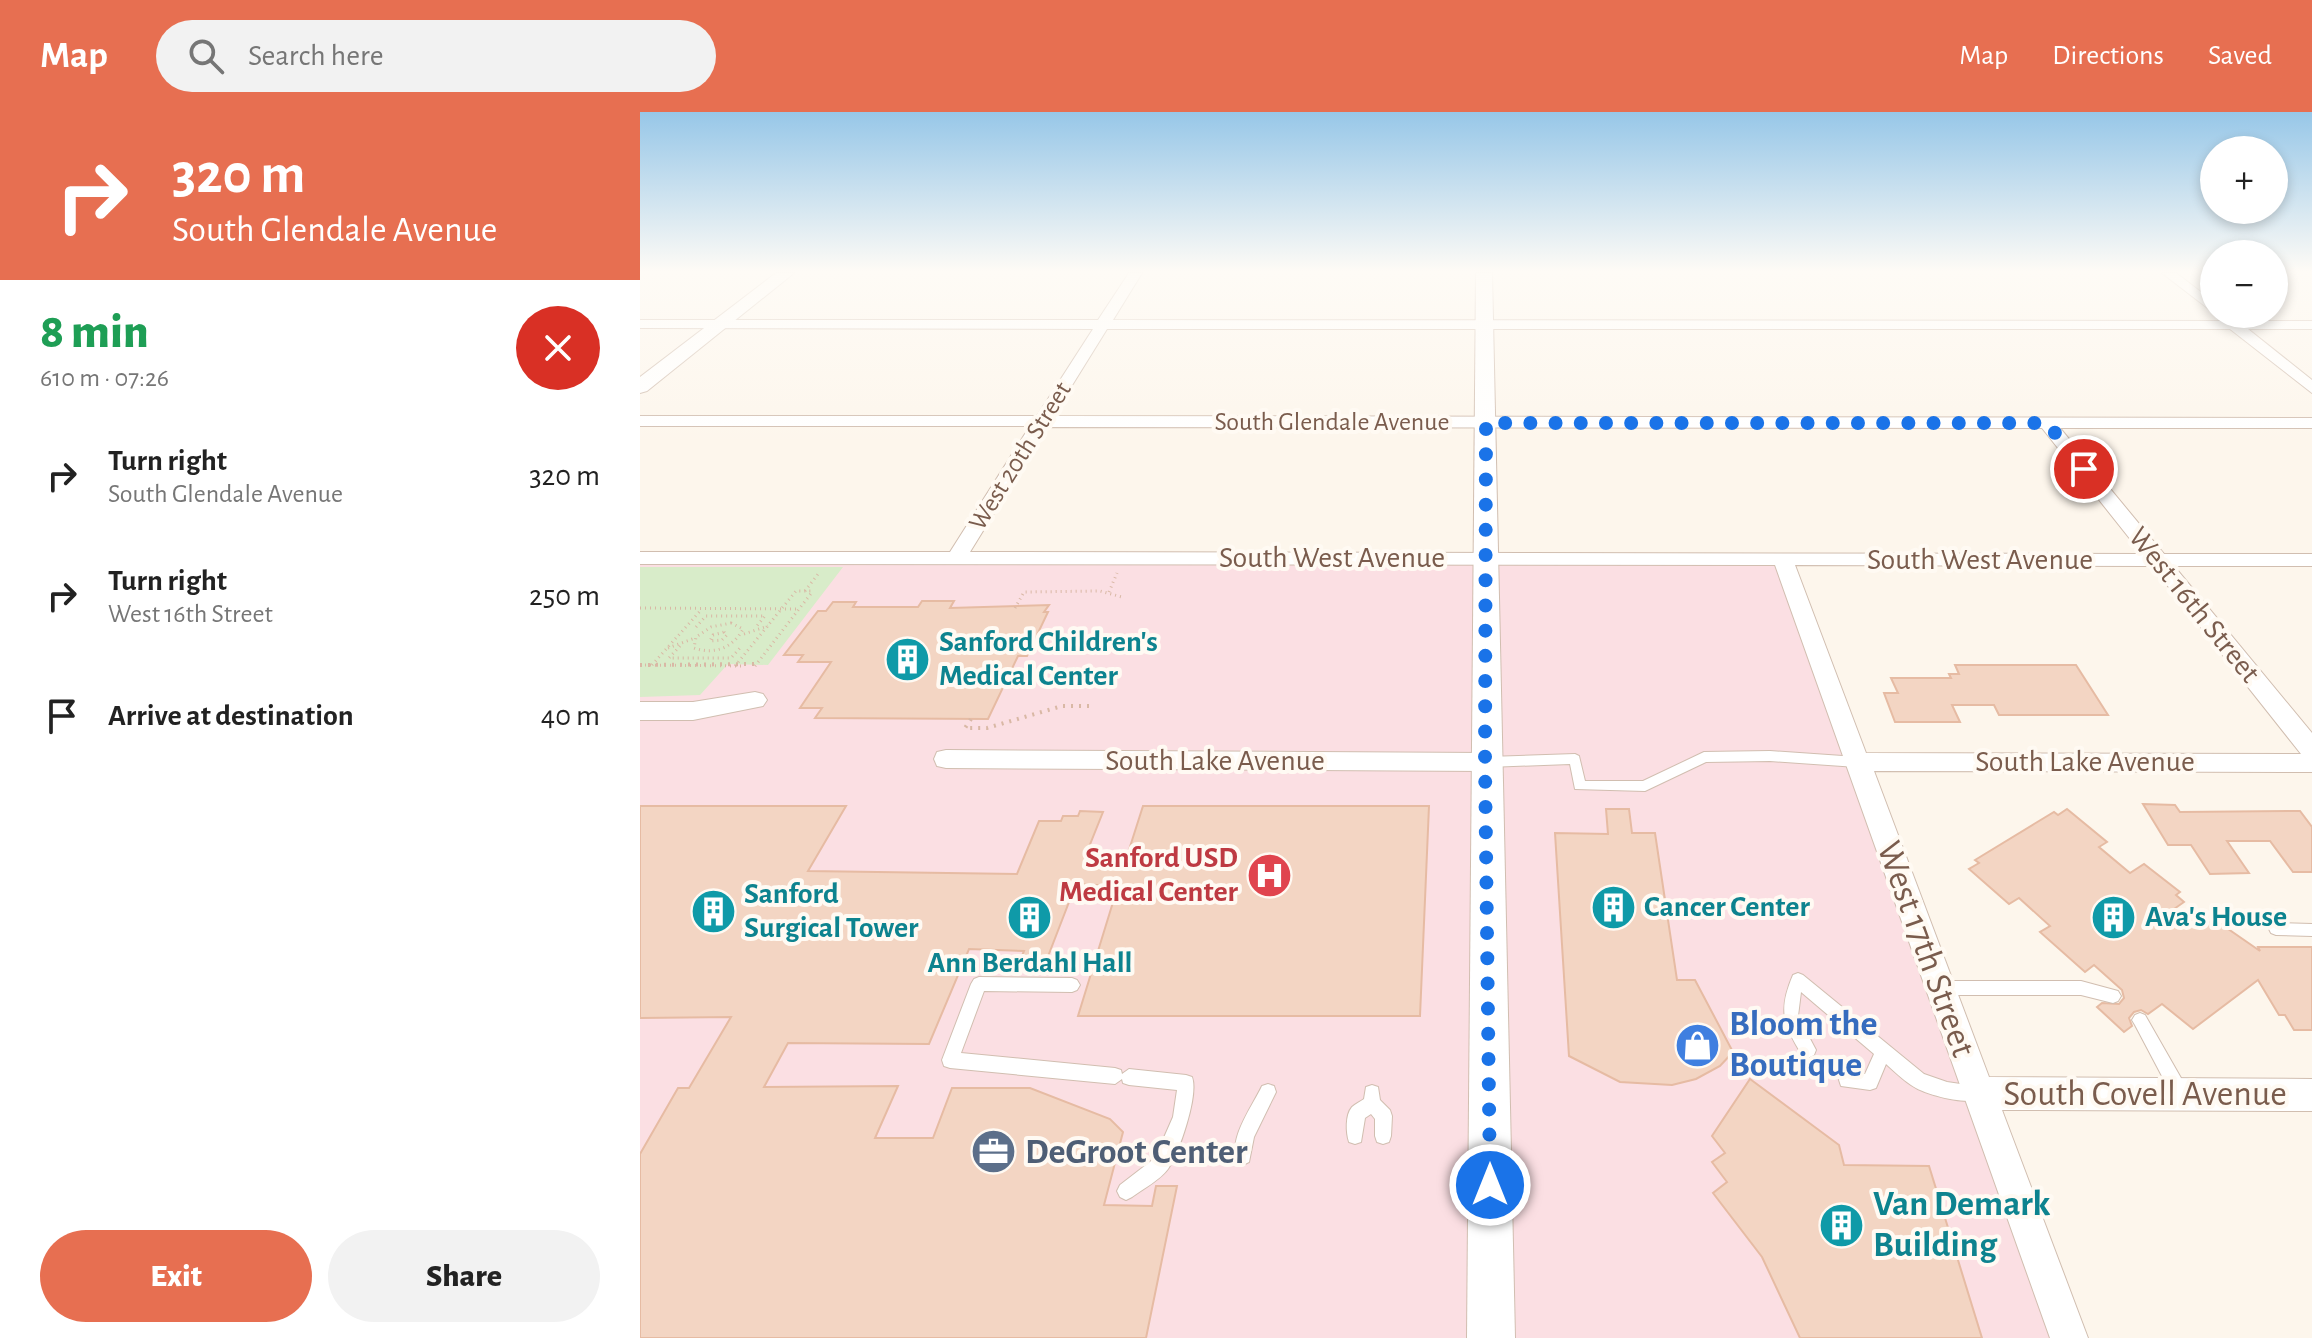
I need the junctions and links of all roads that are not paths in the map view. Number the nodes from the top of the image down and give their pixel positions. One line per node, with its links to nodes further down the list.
1 (711, 330): 5 (street)
2 (1098, 330): 8 (street, West 20th Street)
3 (1485, 330): 9 (street)
4 (2240, 330): 6 (street)
5 (640, 387)
6 (2312, 388)
7 (640, 421): 8 (street, South Glendale Avenue)
8 (1042, 421): 9 (street, South Glendale Avenue); 13 (street, West 20th Street)
9 (1486, 423): 10 (street, South Glendale Avenue); 14 (street)
10 (2047, 423): 11 (street, South Glendale Avenue); 16 (street, West 16th Street)
11 (2312, 423)
12 (640, 558): 13 (street, South West Avenue)
13 (956, 558): 14 (street, South West Avenue)
14 (1487, 559): 15 (street, South West Avenue); 22 (street)
15 (1783, 559): 16 (street, South West Avenue); 23 (street, West 17th Street)
16 (2157, 560): 17 (street, South West Avenue); 20 (street, West 16th Street)
17 (2312, 560)
18 (755, 700): 19 (street)
19 (640, 711)
20 (2312, 750)
21 (946, 759): 22 (street, South Lake Avenue)
22 (1485, 762): 23 (lane); 42 (street)
23 (1857, 762): 24 (street, South Lake Avenue); 28 (street, West 17th Street)
24 (2312, 763)
25 (2276, 929): 26 (lane)
26 (2312, 930)
27 (1072, 985): 41 (lane)
28 (1940, 988): 29 (lane); 35 (street, West 17th Street)
29 (2113, 996)
30 (2140, 1020): 36 (lane)
31 (1808, 1050): 32 (lane)
32 (1884, 1050): 33 (lane); 35 (lane)
33 (1847, 1080)
34 (1268, 1092): 40 (lane)
35 (1978, 1093): 36 (street, South Covell Avenue); 43 (street, West 17th Street)
36 (2180, 1094): 37 (street, South Covell Avenue)
37 (2312, 1095)
38 (1355, 1136): 39 (lane)
39 (1383, 1136)
40 (1243, 1156)
41 (1126, 1191)
42 (1491, 1338)
43 (2069, 1338)

